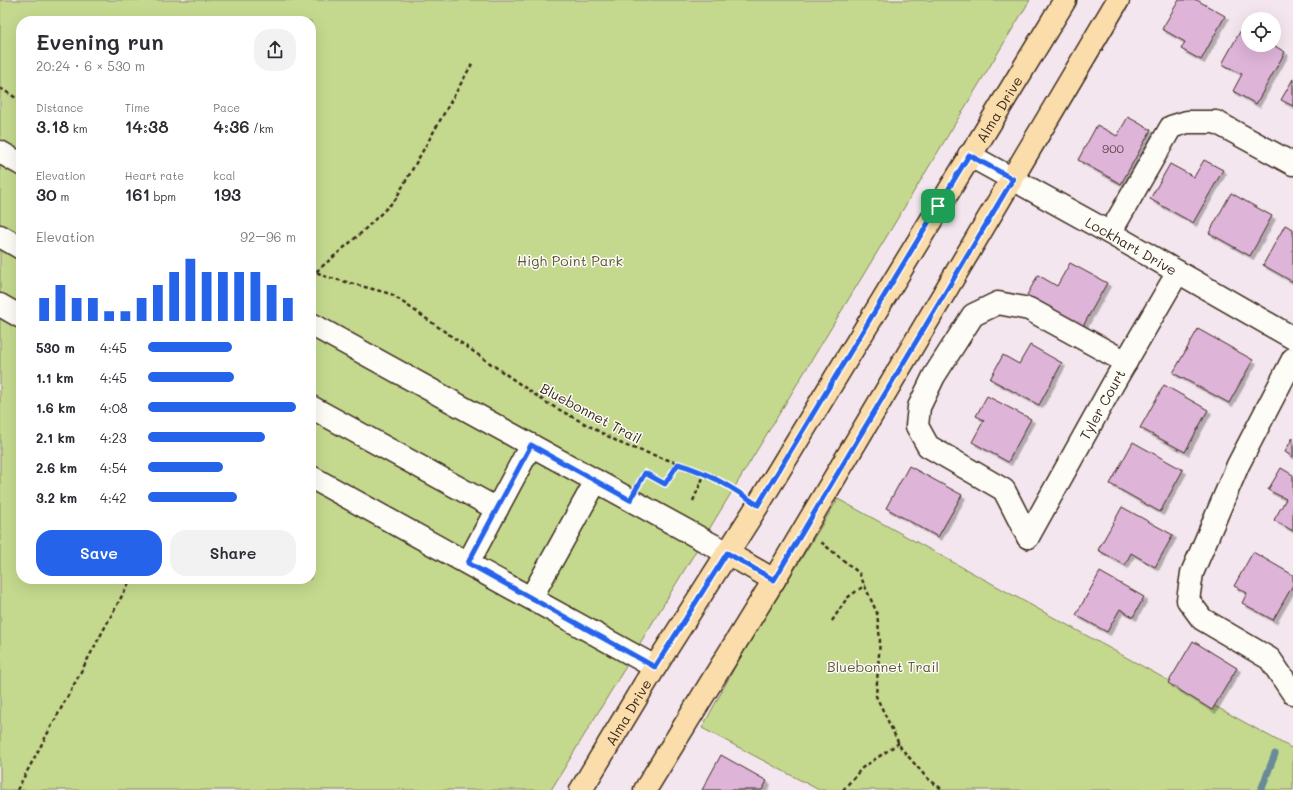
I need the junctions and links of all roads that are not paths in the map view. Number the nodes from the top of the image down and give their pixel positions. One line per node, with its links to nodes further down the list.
1 (1065, 0): 4 (main road, Alma Drive)
2 (1118, 0): 7 (main road)
3 (0, 152): 5 (street)
4 (969, 155): 7 (street, Lockhart Drive); 23 (main road, Alma Drive)
5 (16, 161)
6 (1293, 164): 8 (street)
7 (1013, 179): 8 (street, Lockhart Drive); 25 (main road)
8 (1110, 233): 11 (street, Lockhart Drive)
9 (0, 236): 10 (street)
10 (16, 245)
11 (1178, 272): 15 (street, Lockhart Drive); 17 (street, Tyler Court)
12 (0, 305): 13 (street)
13 (16, 314)
14 (316, 327): 19 (street)
15 (1293, 338)
16 (1293, 359): 28 (street)
17 (1126, 362): 17 (street, Tyler Court)
18 (316, 410): 22 (street)
19 (531, 445): 21 (street); 22 (street)
20 (316, 480): 24 (street)
21 (596, 481): 23 (street); 26 (street)
22 (498, 510): 24 (street)
23 (727, 553): 25 (main road); 27 (main road, Alma Drive)
24 (468, 563): 26 (street)
25 (774, 580): 30 (main road)
26 (531, 598): 27 (street)
27 (655, 667): 29 (main road, Alma Drive)
28 (1293, 692)
29 (581, 790)
30 (645, 790)

